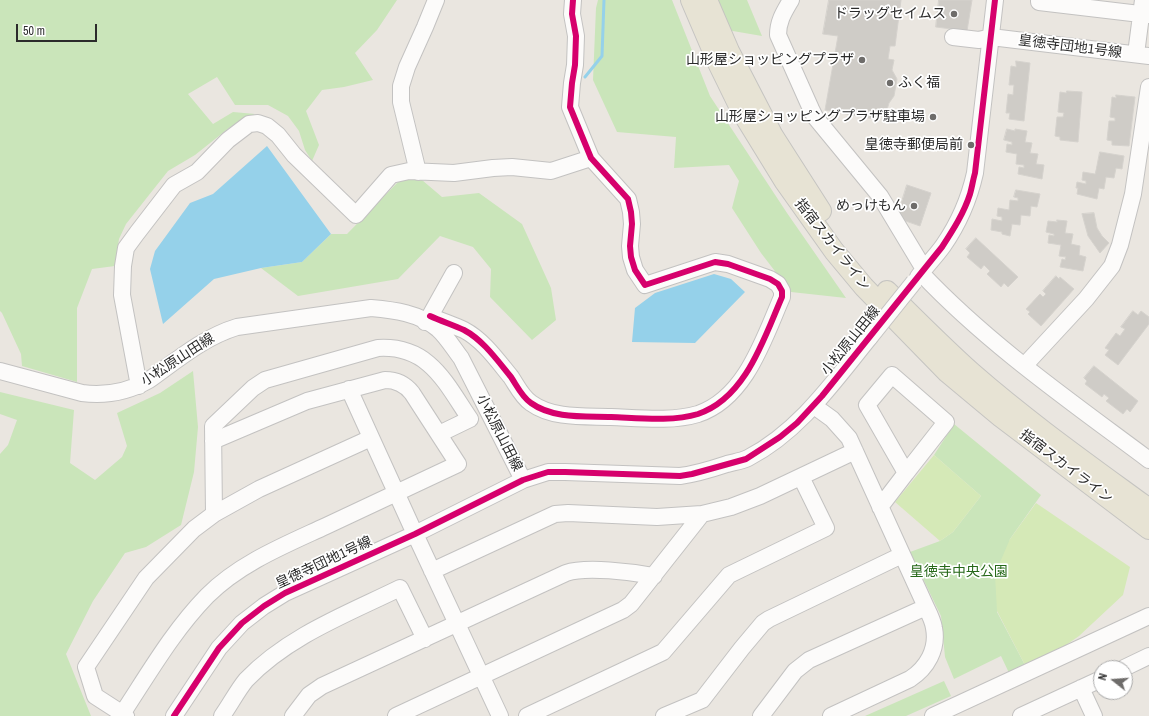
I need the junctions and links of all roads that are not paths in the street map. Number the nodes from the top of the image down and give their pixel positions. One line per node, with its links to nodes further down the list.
1 (436, 0): 15 (street)
2 (574, 0): 14 (street)
3 (692, 0): 37 (main road, 指宿スカイライン)
4 (707, 0): 34 (main road, 指宿スカイライン)
5 (791, 0): 17 (street)
6 (996, 0): 11 (street, 小松原山田線)
7 (1039, 0): 8 (street)
8 (1090, 4): 9 (street)
9 (1144, 10): 12 (street)
10 (952, 37): 11 (street, 皇徳寺団地1号線)
11 (991, 37): 12 (street, 皇徳寺団地1号線); 17 (street, 小松原山田線)
12 (1142, 55)
13 (1149, 87): 19 (street)
14 (592, 158): 15 (street); 18 (street)
15 (418, 172): 21 (street)
16 (454, 273): 18 (street)
17 (920, 274): 19 (street); 23 (street, 小松原山田線, bridge)
18 (428, 319): 21 (street, 小松原山田線); 31 (street, 小松原山田線)
19 (1024, 366): 28 (street)
20 (0, 371): 21 (street, 小松原山田線)
21 (139, 386)
22 (349, 389): 24 (street); 25 (street); 26 (street)
23 (814, 406): 27 (street); 31 (street, 小松原山田線)
24 (439, 434): 26 (street); 32 (street)
25 (371, 438): 32 (street); 35 (street)
26 (213, 441): 35 (street)
27 (855, 451): 30 (street); 33 (street)
28 (1149, 460)
29 (906, 473): 29 (street); 33 (street)
30 (801, 477): 36 (street); 58 (street)
31 (524, 480): 38 (street, 皇徳寺団地1号線)
32 (396, 493): 38 (street); 51 (street)
33 (880, 507): 39 (street)
34 (1149, 509)
35 (214, 514): 51 (street)
36 (702, 514): 40 (street); 41 (street)
37 (1149, 529)
38 (415, 534): 40 (street); 53 (street, 皇徳寺団地1号線)
39 (902, 555): 42 (street); 59 (street)
40 (432, 570): 44 (street)
41 (654, 576): 44 (street); 48 (street)
42 (926, 607): 60 (street); 61 (street)
43 (1149, 616): 62 (street)
44 (457, 623): 45 (street); 48 (street)
45 (425, 639): 54 (street); 55 (street)
46 (1149, 656): 47 (street)
47 (1133, 664)
48 (481, 676): 56 (street); 57 (street)
49 (1093, 683): 50 (street)
50 (1082, 688): 52 (street); 63 (street)
51 (124, 715)
52 (1027, 715)
53 (174, 716)
54 (222, 716)
55 (293, 716)
56 (396, 716)
57 (500, 716)
58 (527, 716)
59 (664, 716)
60 (761, 716)
61 (831, 716)
62 (933, 716)
63 (1094, 716)

